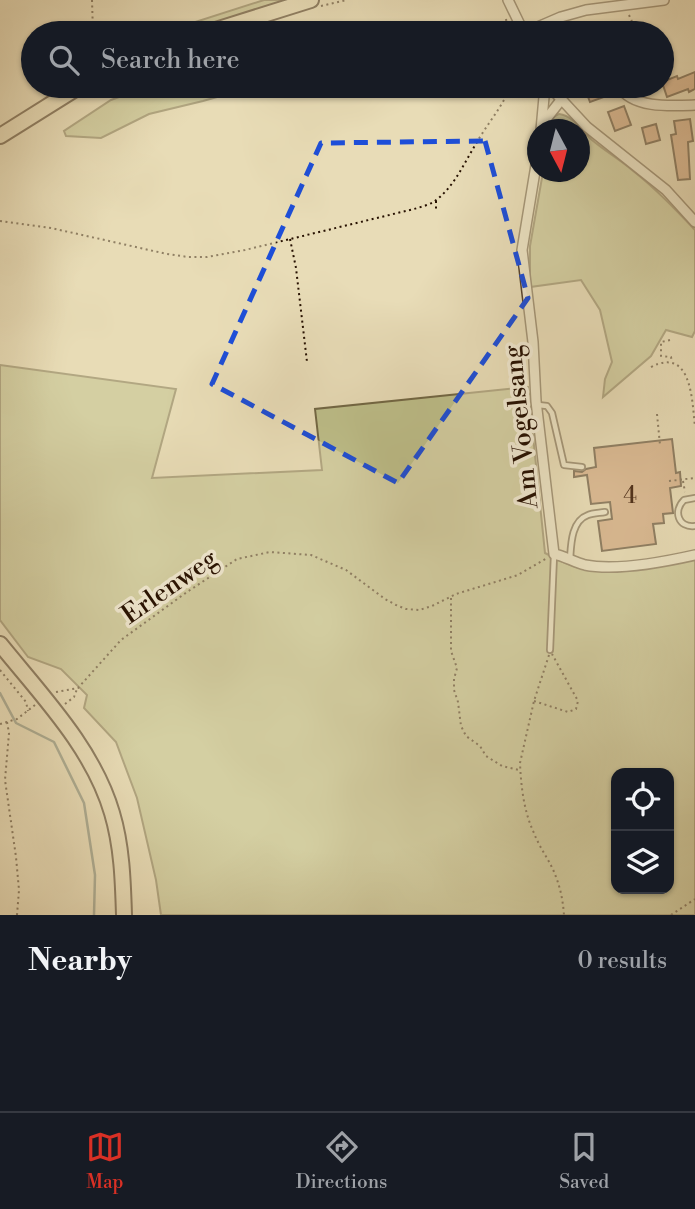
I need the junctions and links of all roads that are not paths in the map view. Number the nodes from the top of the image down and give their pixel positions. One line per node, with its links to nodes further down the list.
1 (311, 0): 4 (main road)
2 (508, 0): 5 (street)
3 (663, 0): 6 (street)
4 (244, 21)
5 (518, 21)
6 (552, 21)
7 (61, 98): 14 (main road)
8 (546, 98): 12 (street)
9 (633, 98): 11 (street)
10 (561, 100): 13 (street); 16 (street)
11 (695, 105)
12 (543, 119)
13 (548, 119)
14 (0, 136)
15 (533, 182): 17 (street, Am Vogelsang)
16 (695, 222)
17 (537, 405): 18 (lane); 22 (street, Am Vogelsang)
18 (582, 467)
19 (695, 498): 21 (lane)
20 (606, 512): 24 (lane)
21 (695, 526)
22 (554, 554): 24 (street); 26 (lane)
23 (695, 555): 24 (street)
24 (570, 560)
25 (0, 644): 27 (main road)
26 (550, 650)
27 (124, 915)

